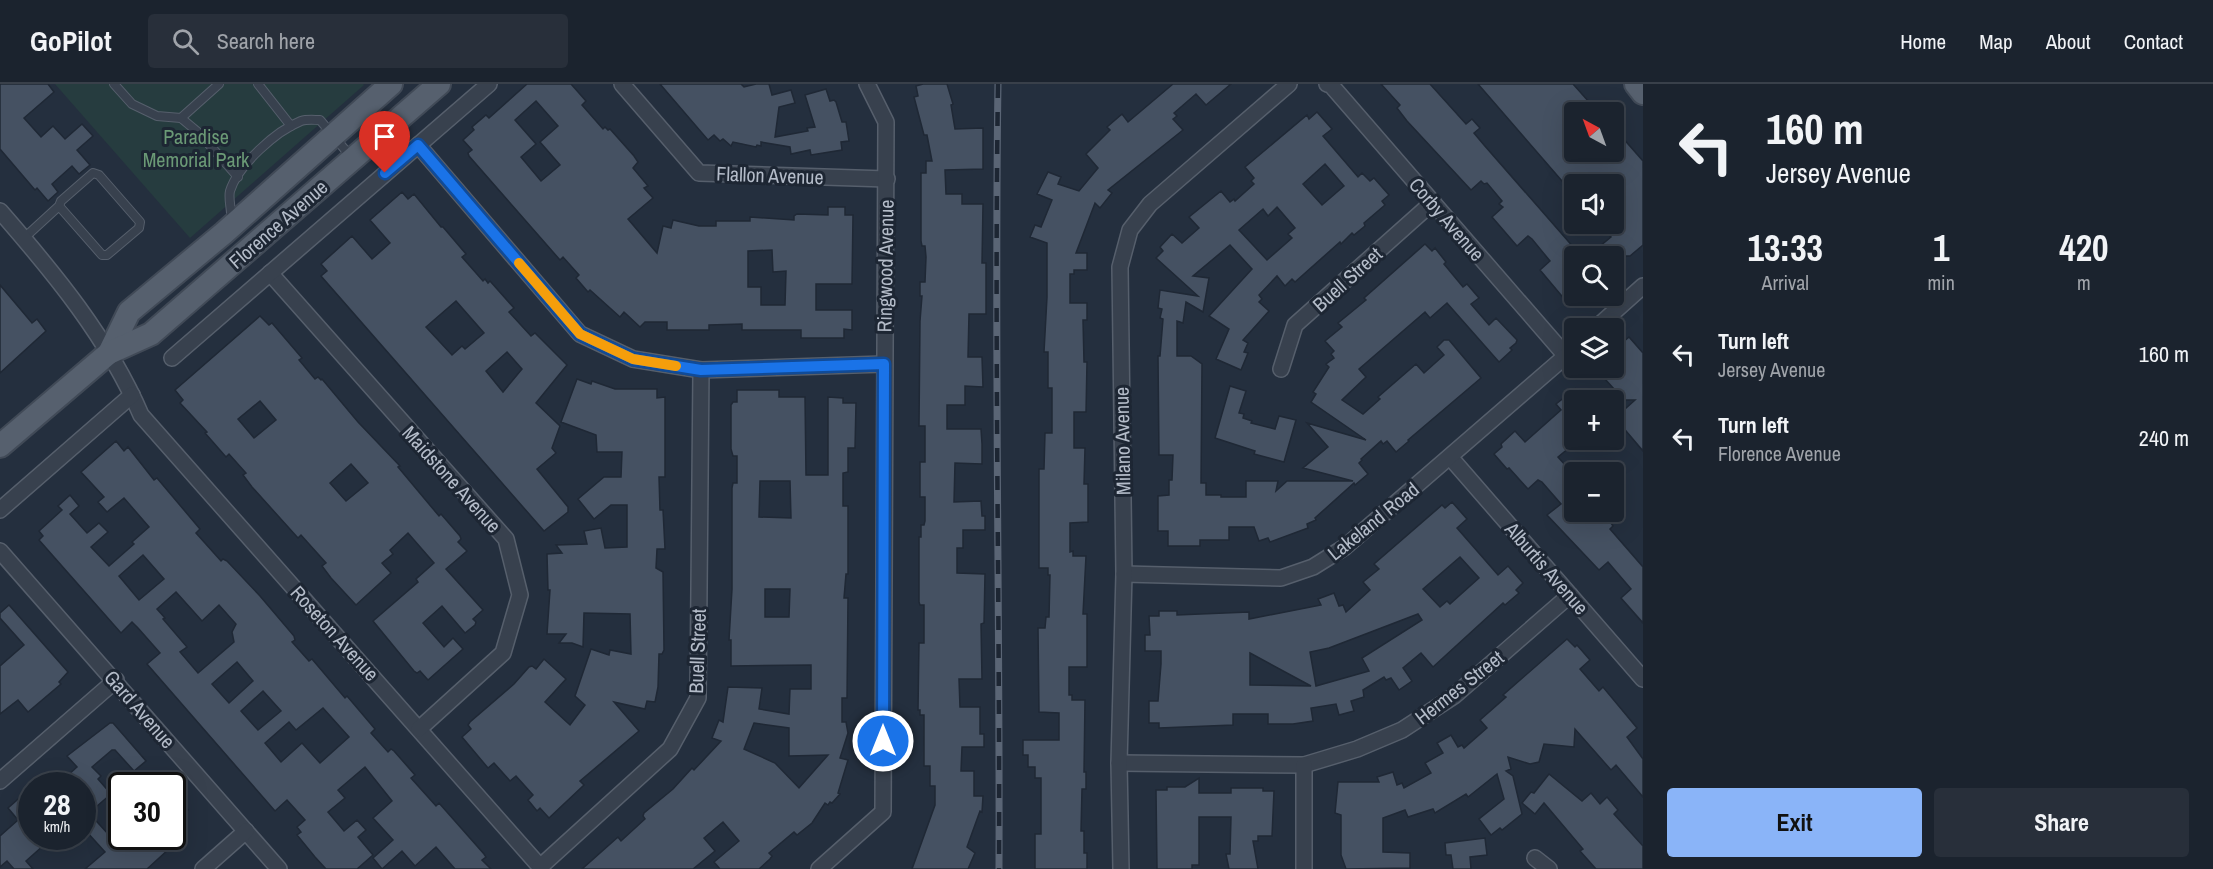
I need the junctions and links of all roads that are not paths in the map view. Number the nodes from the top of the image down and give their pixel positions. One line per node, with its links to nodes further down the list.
1 (114, 84): 13 (lane)
2 (219, 84): 13 (lane)
3 (258, 84): 14 (lane)
4 (391, 84): 15 (main road, Florence Avenue)
5 (439, 84): 17 (main road, Florence Avenue)
6 (489, 84): 16 (street, Florence Avenue)
7 (622, 84): 19 (street, Flallon Avenue)
8 (867, 84): 19 (street, Ringwood Avenue)
9 (1289, 84): 40 (street, Milano Avenue)
10 (1327, 84): 20 (street, Corby Avenue)
11 (1635, 84): 12 (main road)
12 (1643, 93)
13 (181, 118): 18 (lane)
14 (291, 126): 15 (lane); 18 (lane)
15 (333, 135): 17 (lane); 23 (main road, Florence Avenue)
16 (418, 145): 25 (street, Florence Avenue); 34 (street)
17 (353, 159): 29 (main road, Florence Avenue)
18 (238, 177): 23 (lane)
19 (887, 179): 32 (street, Ringwood Avenue)
20 (1433, 202): 28 (street, Corby Avenue); 33 (street, Buell Street)
21 (59, 206): 21 (lane); 24 (lane)
22 (2, 216): 24 (street)
23 (225, 233): 29 (main road, Florence Avenue)
24 (23, 238): 29 (street)
25 (270, 273): 31 (street, Florence Avenue); 44 (street, Maidstone Avenue)
26 (1643, 286): 27 (street)
27 (1607, 318)
28 (1564, 345)
29 (109, 353): 35 (street, Roseton Avenue); 36 (main road, Florence Avenue)
30 (1564, 357): 37 (street, Lakeland Road)
31 (172, 358)
32 (884, 364): 34 (street); 53 (street, Ringwood Avenue)
33 (1281, 369)
34 (701, 370): 50 (street, Buell Street)
35 (132, 395): 38 (street); 44 (street, Roseton Avenue)
36 (0, 446)
37 (1450, 458): 40 (street, Lakeland Road); 41 (street, Alburtis Avenue)
38 (0, 510)
39 (0, 550): 42 (street, Gard Avenue)
40 (1124, 574): 45 (street, Milano Avenue)
41 (1570, 596): 43 (street, Alburtis Avenue); 46 (street, Hermes Street)
42 (116, 680): 47 (street); 48 (street, Gard Avenue)
43 (1643, 680)
44 (419, 729): 50 (street, Roseton Avenue)
45 (1119, 763): 46 (street, Hermes Street); 54 (street, Milano Avenue)
46 (1304, 765): 55 (street)
47 (0, 782)
48 (246, 831): 51 (street); 52 (street, Gard Avenue)
49 (1535, 858): 56 (street)
50 (541, 868)
51 (203, 869)
52 (279, 869)
53 (819, 869)
54 (1121, 869)
55 (1304, 869)
56 (1549, 869)

